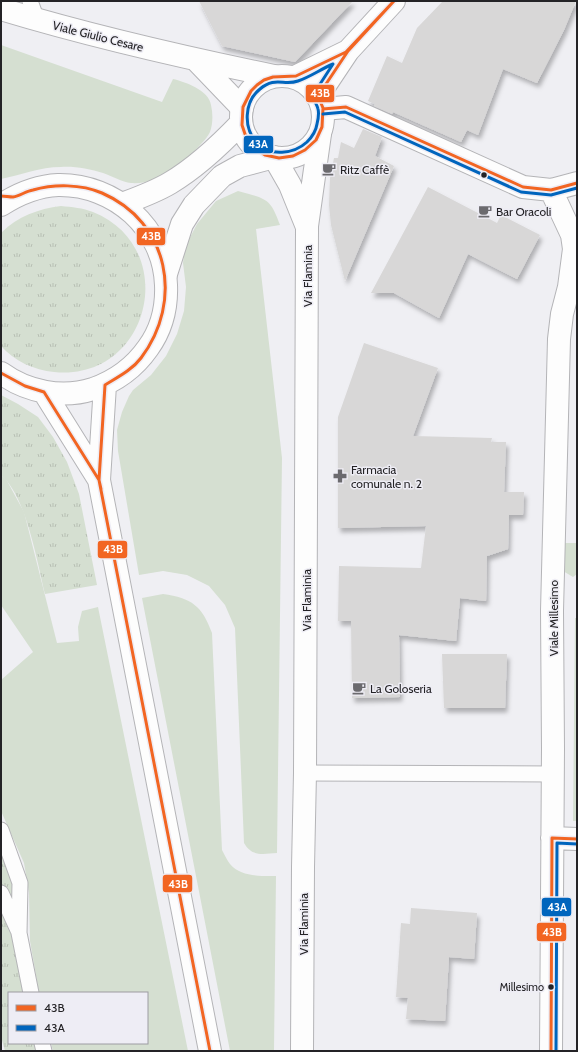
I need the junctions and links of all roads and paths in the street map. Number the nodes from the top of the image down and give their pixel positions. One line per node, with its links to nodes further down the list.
1 (394, 1): 4 (street)
2 (1, 9): 3 (street, Viale Giulio Cesare)
3 (33, 10): 5 (street, Viale Giulio Cesare)
4 (348, 51): 6 (street); 7 (street)
5 (196, 60): 6 (street, Viale Giulio Cesare); 8 (street)
6 (284, 77): 7 (street); 8 (street)
7 (321, 102): 9 (street); 12 (street)
8 (242, 116): 10 (street); 14 (street)
9 (320, 134): 10 (street); 15 (street)
10 (274, 157): 15 (street, Via Flaminia); 16 (street)
11 (577, 183): 12 (street)
12 (551, 190): 22 (street, Viale Millesimo)
13 (5, 200): 14 (street)
14 (122, 204): 16 (street)
15 (307, 227): 21 (street, Via Flaminia)
16 (166, 274): 18 (street)
17 (1, 373): 19 (street)
18 (105, 385): 19 (street); 20 (street)
19 (44, 392): 20 (street)
20 (99, 480): 29 (street)
21 (306, 773): 22 (lane); 30 (street, Via Flaminia)
22 (553, 774): 24 (street, Viale Millesimo)
23 (1, 830): 27 (lane)
24 (552, 838): 25 (street); 31 (street, Viale Millesimo)
25 (577, 838)
26 (1, 893): 27 (lane)
27 (19, 933): 28 (lane)
28 (31, 992)
29 (210, 1051)
30 (302, 1051)
31 (551, 1051)

